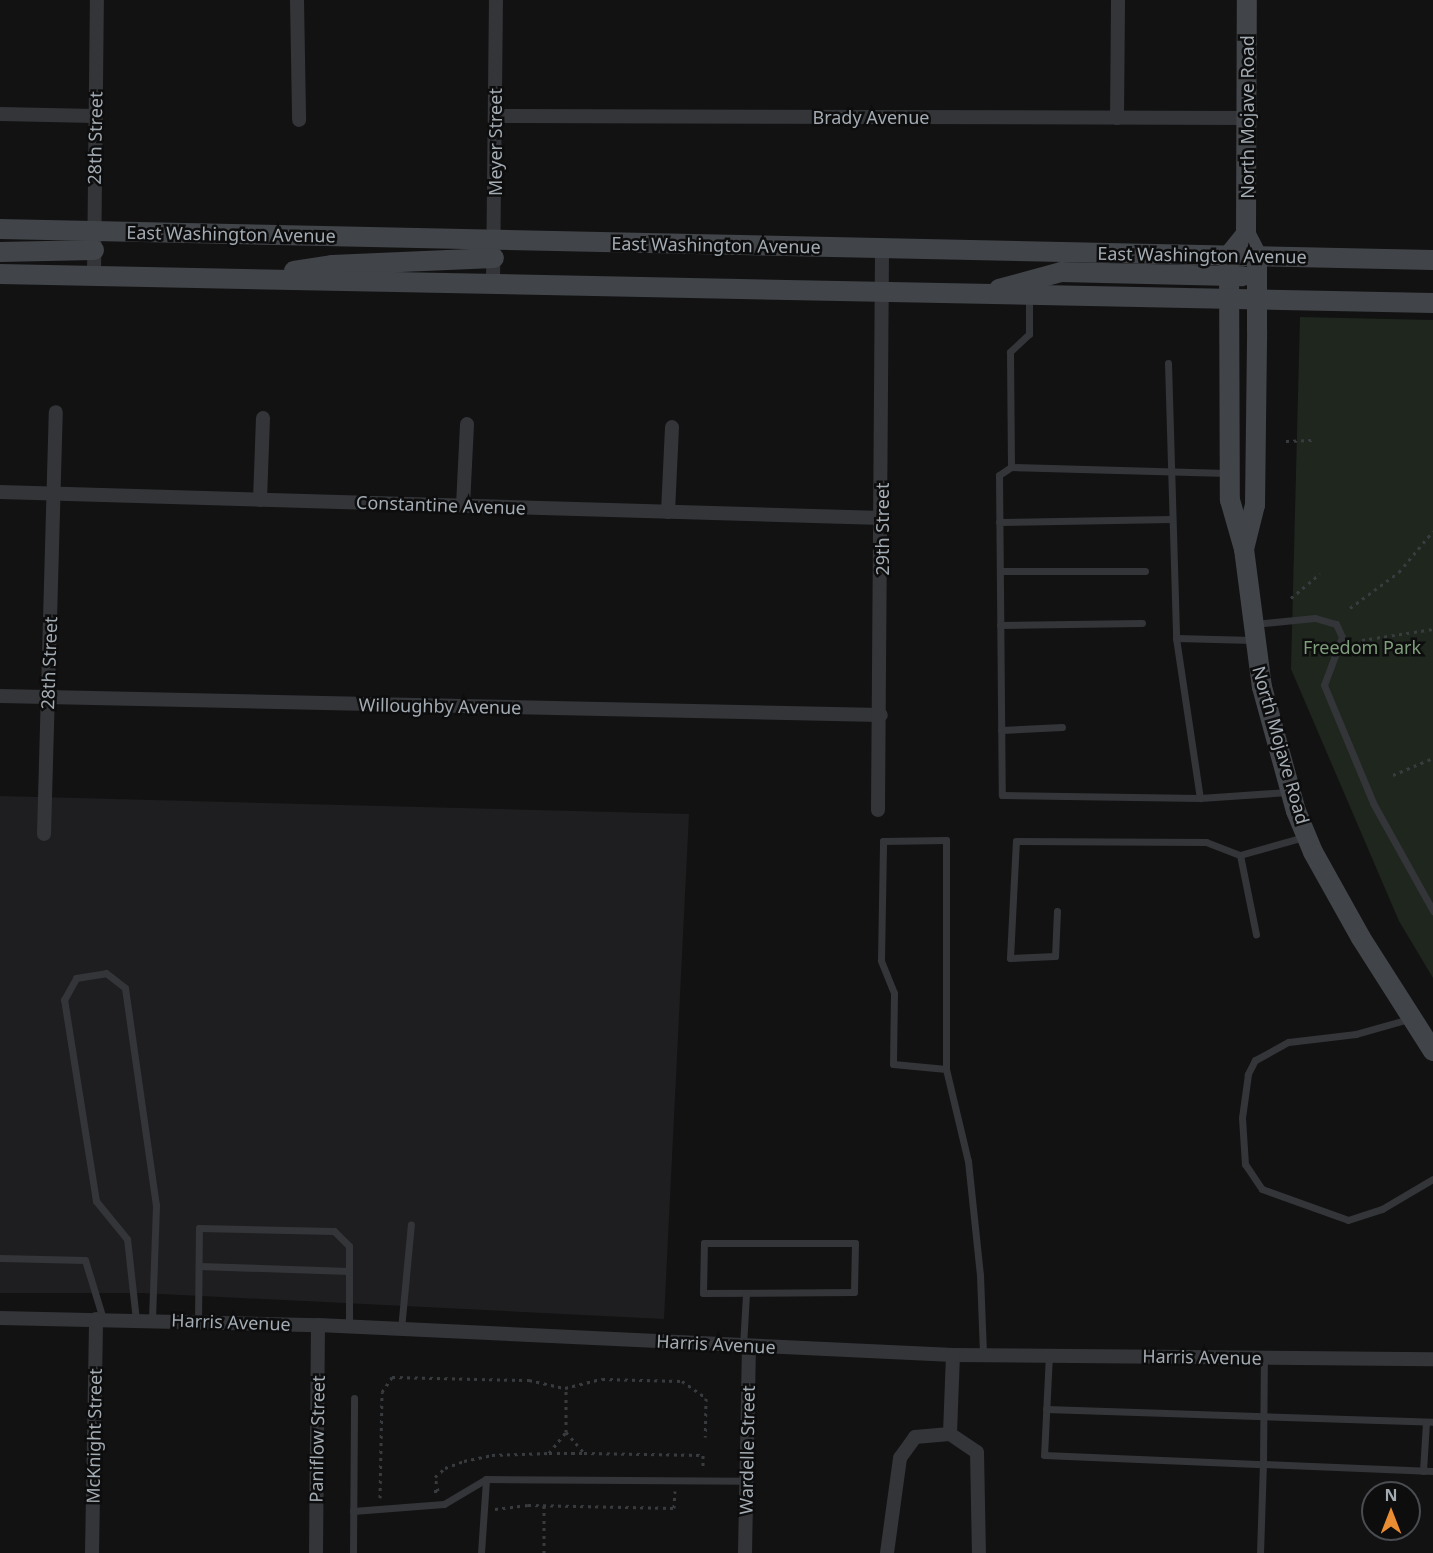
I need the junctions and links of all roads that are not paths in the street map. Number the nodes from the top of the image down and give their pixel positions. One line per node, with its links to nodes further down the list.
1 (97, 0): 7 (street, 28th Street)
2 (297, 0): 11 (street)
3 (496, 0): 8 (street, Meyer Street)
4 (1118, 0): 9 (street)
5 (1247, 0): 10 (main road, North Mojave Road)
6 (0, 114): 7 (street)
7 (95, 116): 14 (street, 28th Street)
8 (495, 116): 9 (street, Brady Avenue); 16 (street, Meyer Street)
9 (1117, 117): 10 (street, Brady Avenue)
10 (1247, 118): 13 (main road, North Mojave Road)
11 (299, 120)
12 (0, 229): 14 (main road, East Washington Avenue)
13 (1246, 234): 18 (main road); 19 (main road, North Mojave Road)
14 (94, 240): 16 (main road, East Washington Avenue); 17 (main road); 22 (street, 28th Street)
15 (882, 248): 16 (main road, East Washington Avenue); 18 (main road, East Washington Avenue); 27 (street, 29th Street)
16 (494, 249): 25 (main road); 26 (street, Meyer Street)
17 (0, 252)
18 (1229, 255): 19 (main road, East Washington Avenue); 23 (main road, North Mojave Road)
19 (1257, 256): 20 (main road, East Washington Avenue); 24 (main road, North Mojave Road)
20 (1433, 260)
21 (0, 274): 22 (main road)
22 (94, 276): 25 (main road)
23 (1229, 276): 24 (main road); 28 (main road); 30 (main road, North Mojave Road)
24 (1257, 277): 31 (main road, North Mojave Road)
25 (244, 279): 26 (main road)
26 (493, 284): 27 (main road)
27 (882, 292): 28 (main road); 46 (street, 29th Street)
28 (982, 294): 29 (main road)
29 (1029, 295): 30 (main road); 38 (lane)
30 (1230, 299): 31 (main road); 40 (main road, North Mojave Road)
31 (1257, 299): 32 (main road); 49 (main road, North Mojave Road)
32 (1433, 303)
33 (1168, 363): 39 (lane)
34 (56, 412): 42 (street, 28th Street)
35 (262, 418): 43 (street)
36 (467, 424): 44 (street)
37 (672, 427): 45 (street)
38 (1011, 467): 39 (lane); 48 (lane)
39 (1169, 471): 40 (lane); 47 (lane)
40 (1230, 473): 49 (main road, North Mojave Road)
41 (0, 492): 42 (street, Constantine Avenue)
42 (54, 493): 43 (street, Constantine Avenue); 57 (street, 28th Street)
43 (260, 500): 44 (street, Constantine Avenue)
44 (464, 506): 45 (street, Constantine Avenue)
45 (668, 512): 46 (street, Constantine Avenue)
46 (883, 518): 58 (street, 29th Street)
47 (1171, 519): 48 (lane); 55 (lane)
48 (999, 522): 50 (lane)
49 (1244, 549): 54 (main road, North Mojave Road)
50 (1000, 571): 51 (lane); 53 (lane)
51 (1145, 571)
52 (1143, 623): 53 (lane)
53 (1000, 625): 60 (lane)
54 (1252, 632): 55 (lane); 61 (main road, North Mojave Road); 68 (lane)
55 (1176, 638): 62 (lane)
56 (0, 696): 57 (street, Willoughby Avenue)
57 (48, 697): 58 (street, Willoughby Avenue); 64 (street, 28th Street)
58 (881, 716): 63 (street, 29th Street)
59 (1062, 727): 60 (lane)
60 (1001, 730): 62 (lane)
61 (1290, 792): 62 (lane); 65 (main road, North Mojave Road)
62 (1200, 798)
63 (878, 810)
64 (44, 834)
65 (1307, 837): 66 (lane); 70 (main road, North Mojave Road)
66 (1240, 855): 67 (lane); 69 (lane)
67 (1058, 911)
68 (1433, 911)
69 (1256, 934)
70 (1412, 1018): 71 (main road, North Mojave Road); 73 (lane)
71 (1433, 1051)
72 (946, 1069): 72 (lane); 88 (lane)
73 (1433, 1179)
74 (411, 1224): 86 (lane)
75 (0, 1258): 80 (lane)
76 (199, 1266): 77 (lane); 77 (lane); 83 (lane)
77 (349, 1271): 85 (lane)
78 (746, 1294): 78 (lane); 87 (lane)
79 (0, 1318): 80 (street, Harris Avenue)
80 (100, 1319): 81 (street, Harris Avenue); 104 (street, McKnight Street)
81 (136, 1320): 82 (street, Harris Avenue); 82 (lane)
82 (152, 1320): 83 (street, Harris Avenue)
83 (198, 1321): 84 (street, Harris Avenue)
84 (318, 1325): 85 (street, Harris Avenue); 105 (street, Paniflow Street)
85 (349, 1326): 86 (street, Harris Avenue)
86 (401, 1329): 87 (street, Harris Avenue)
87 (746, 1346): 90 (street, Harris Avenue); 102 (street, Wardelle Street)
88 (983, 1353): 89 (street, Harris Avenue); 90 (street, Harris Avenue)
89 (1049, 1354): 91 (street, Harris Avenue); 94 (lane)
90 (953, 1355): 97 (street)
91 (1264, 1358): 92 (street, Harris Avenue); 95 (lane)
92 (1433, 1359)
93 (354, 1398): 103 (lane)
94 (1046, 1410): 95 (lane); 98 (lane)
95 (1263, 1418): 96 (lane); 98 (lane)
96 (1429, 1422): 99 (lane)
97 (950, 1434): 109 (street); 110 (street)
98 (1263, 1464): 99 (lane); 111 (lane)
99 (1423, 1471): 100 (lane)
100 (1433, 1471)
101 (486, 1479): 102 (lane); 103 (lane); 107 (lane)
102 (746, 1481): 108 (street, Wardelle Street)
103 (353, 1511): 106 (lane)
104 (92, 1553)
105 (316, 1553)
106 (353, 1553)
107 (481, 1553)
108 (745, 1553)
109 (887, 1553)
110 (979, 1553)
111 (1260, 1553)

